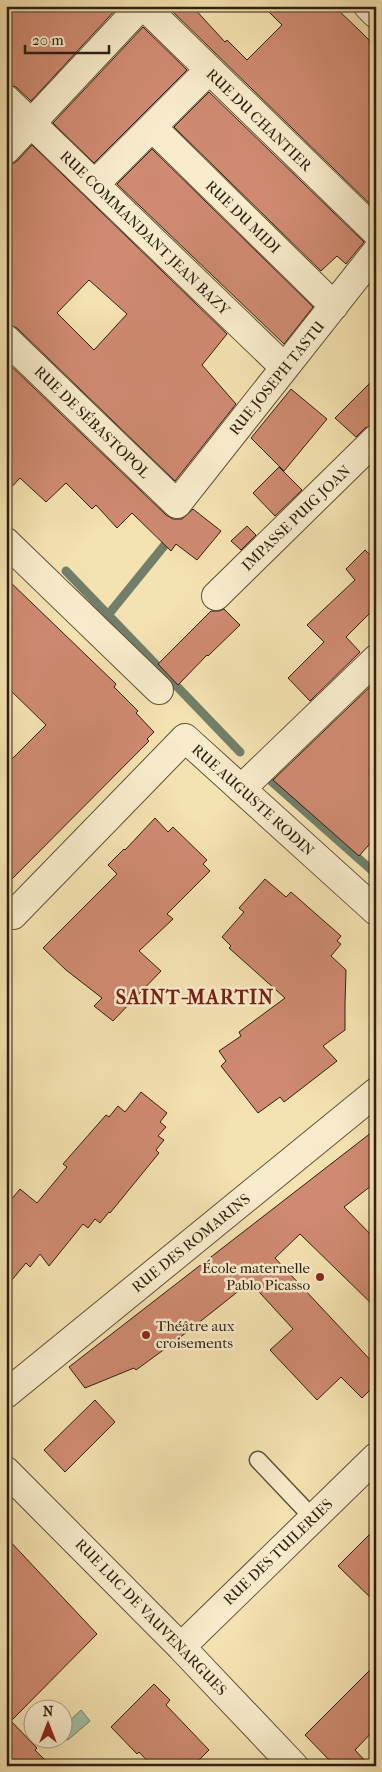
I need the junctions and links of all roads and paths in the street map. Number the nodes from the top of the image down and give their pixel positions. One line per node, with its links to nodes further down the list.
1 (142, 6): 4 (street, RUE DU CHANTIER); 6 (street)
2 (368, 6): 3 (street)
3 (376, 14)
4 (209, 70): 7 (street); 10 (street, RUE DU CHANTIER)
5 (6, 99): 6 (street, RUE COMMANDANT JEAN BAZY)
6 (32, 124): 8 (street); 9 (street, RUE COMMANDANT JEAN BAZY)
7 (152, 127): 9 (street); 12 (street, RUE DU MIDI)
8 (6, 150)
9 (95, 184): 14 (street, RUE COMMANDANT JEAN BAZY)
10 (376, 232)
11 (376, 252): 12 (street, RUE JOSEPH TASTU)
12 (334, 306): 14 (street, RUE JOSEPH TASTU)
13 (6, 339): 16 (street, RUE DE SÉBASTOPOL)
14 (284, 366): 16 (street, RUE JOSEPH TASTU)
15 (376, 440): 18 (street, IMPASSE PUIG JOAN)
16 (177, 504)
17 (6, 542): 20 (street)
18 (216, 596)
19 (376, 659): 21 (street)
20 (159, 690)
21 (241, 789): 22 (street, RUE AUGUSTE RODIN); 23 (street, RUE AUGUSTE RODIN)
22 (376, 911)
23 (6, 913)
24 (376, 1092): 25 (street, RUE DES ROMARINS)
25 (6, 1394)
26 (376, 1457): 29 (street, RUE DES TUILERIES)
27 (258, 1460): 29 (lane)
28 (6, 1470): 30 (street, RUE LUC DE VAUVENARGUES)
29 (313, 1518): 30 (street, RUE DES TUILERIES)
30 (181, 1647): 31 (street, RUE LUC DE VAUVENARGUES)
31 (294, 1766)

